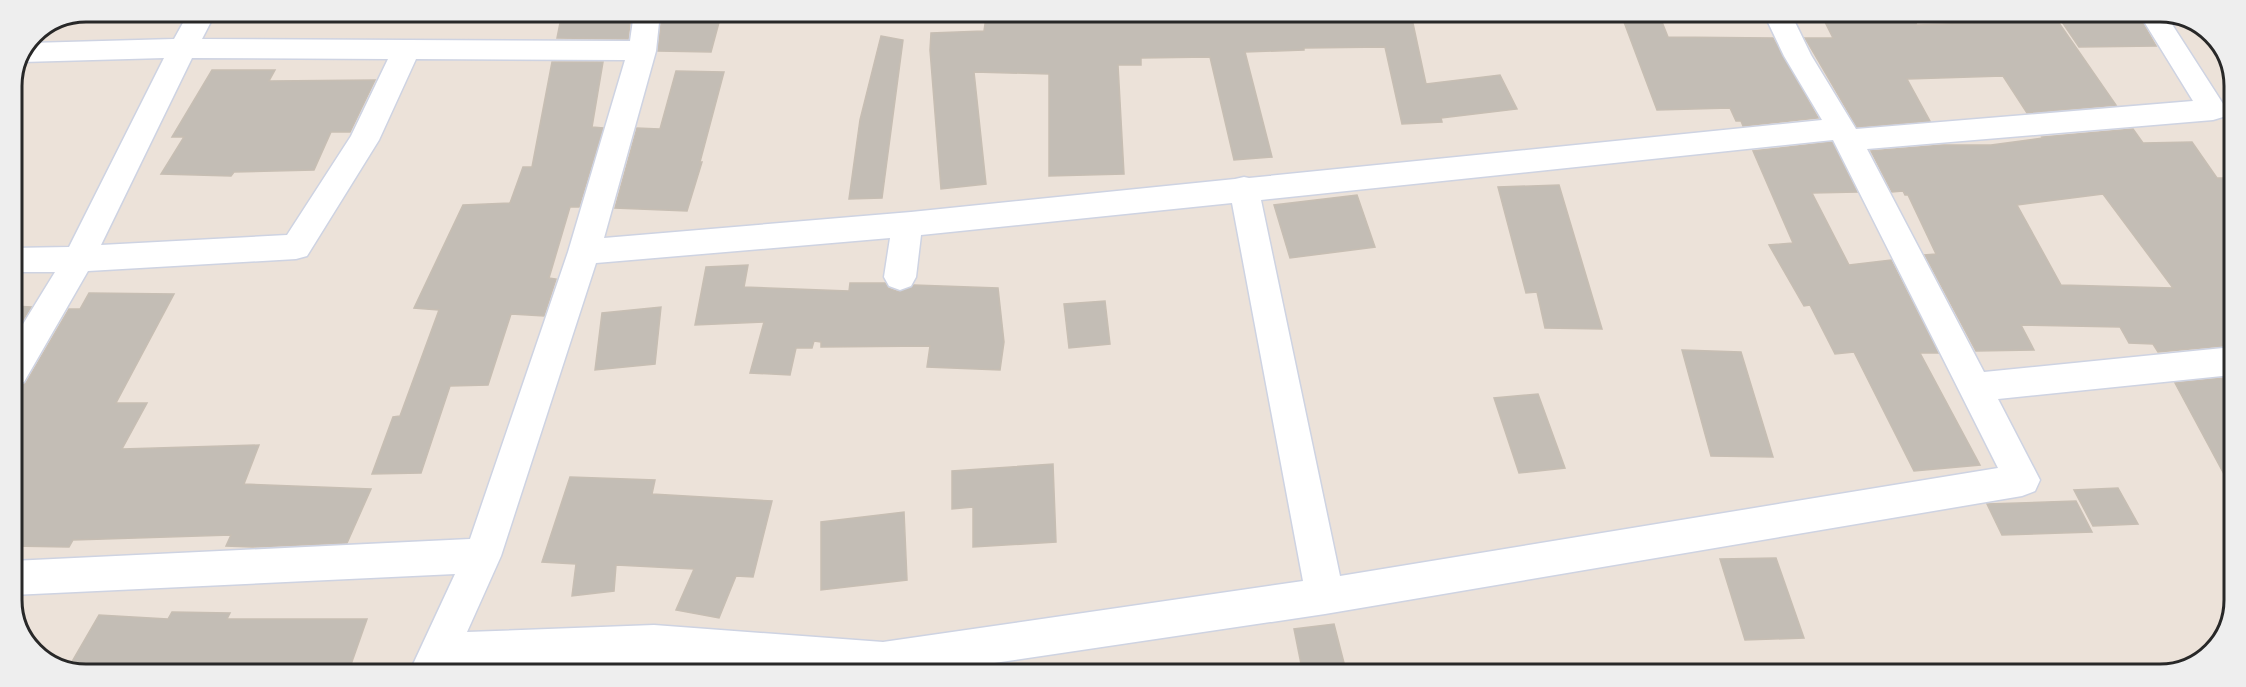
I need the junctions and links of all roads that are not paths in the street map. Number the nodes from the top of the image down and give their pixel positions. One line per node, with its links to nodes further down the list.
1 (197, 22): 5 (street)
2 (646, 22): 7 (street)
3 (1781, 22): 9 (street)
4 (2157, 22): 9 (street)
5 (183, 48): 6 (street); 8 (street); 13 (street)
6 (406, 50): 7 (street); 13 (street)
7 (642, 51): 12 (street)
8 (32, 53)
9 (1844, 134): 10 (street); 18 (street)
10 (1244, 188): 11 (street); 21 (street)
11 (907, 224): 12 (street); 15 (street)
12 (584, 252): 19 (street)
13 (79, 259): 14 (street); 16 (street)
14 (22, 260)
15 (900, 277)
16 (23, 354)
17 (2224, 362): 18 (street)
18 (1973, 387): 21 (street)
19 (483, 556): 20 (street); 23 (street)
20 (23, 577)
21 (1325, 596): 22 (street)
22 (633, 659): 23 (street)
23 (433, 662)

